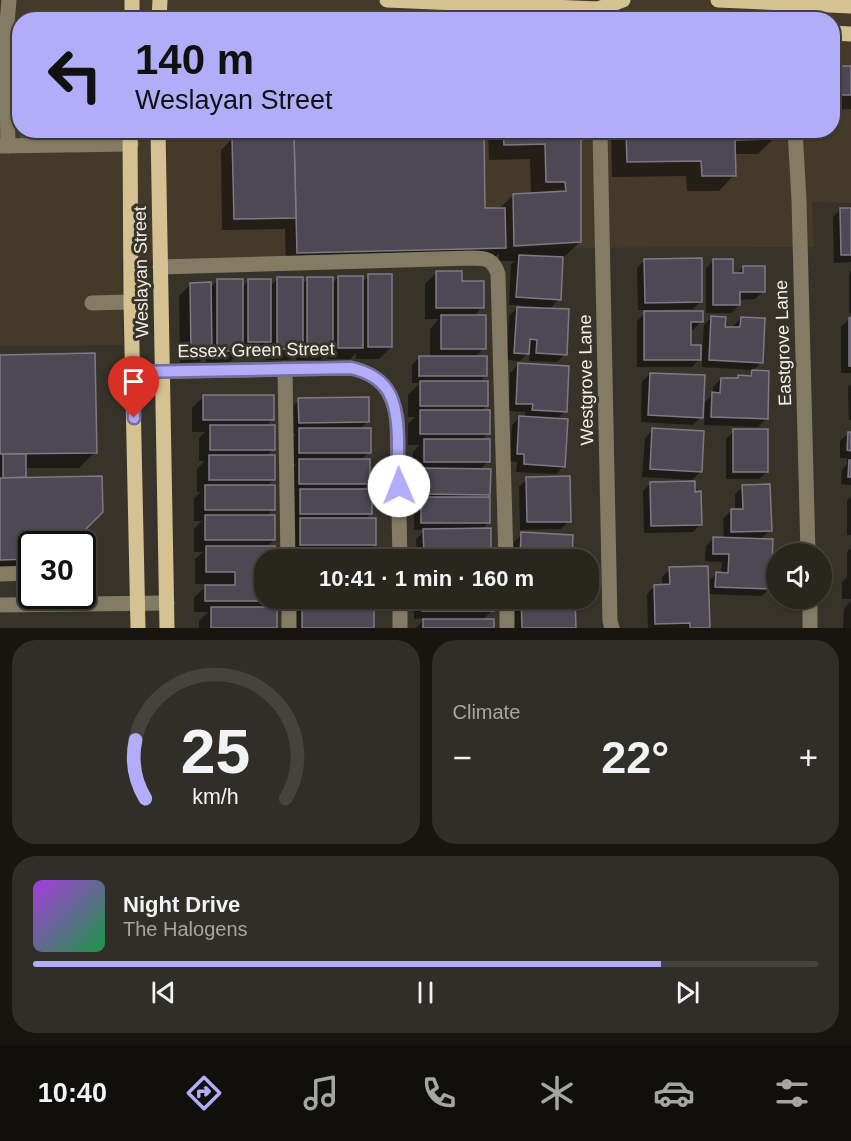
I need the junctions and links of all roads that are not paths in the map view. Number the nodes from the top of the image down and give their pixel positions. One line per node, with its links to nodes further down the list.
1 (9, 0): 10 (street)
2 (387, 0): 7 (main road)
3 (623, 0): 8 (main road)
4 (718, 0): 5 (main road)
5 (791, 3): 6 (main road); 9 (street)
6 (851, 6)
7 (568, 12)
8 (602, 12)
9 (791, 12)
10 (3, 36): 11 (street)
11 (12, 101)
12 (12, 112): 18 (street)
13 (117, 138): 18 (street)
14 (131, 138): 20 (main road, Weslayan Street)
15 (158, 138): 19 (main road, Weslayan Street)
16 (600, 138): 45 (street, Westgrove Lane)
17 (795, 138): 25 (street, Eastgrove Lane)
18 (4, 146)
19 (160, 267): 23 (main road, Weslayan Street); 28 (street)
20 (131, 302): 21 (street); 24 (main road, Weslayan Street)
21 (92, 303)
22 (285, 369): 23 (street, Essex Green Street); 26 (street); 27 (street, Essex Green Street)
23 (162, 371): 24 (street, Essex Green Street); 33 (main road, Weslayan Street)
24 (133, 372): 32 (main road, Weslayan Street)
25 (808, 543)
26 (288, 549)
27 (400, 549)
28 (506, 549)
29 (18, 573): 30 (street)
30 (0, 574)
31 (96, 601): 32 (street)
32 (137, 603): 33 (street); 40 (main road, Weslayan Street)
33 (167, 603): 41 (main road, Weslayan Street)
34 (18, 604): 35 (street)
35 (0, 605)
36 (289, 609): 42 (street)
37 (400, 609): 43 (street)
38 (507, 609): 44 (street)
39 (810, 609): 46 (street)
40 (138, 628)
41 (167, 628)
42 (289, 628)
43 (400, 628)
44 (507, 628)
45 (612, 628)
46 (810, 628)

